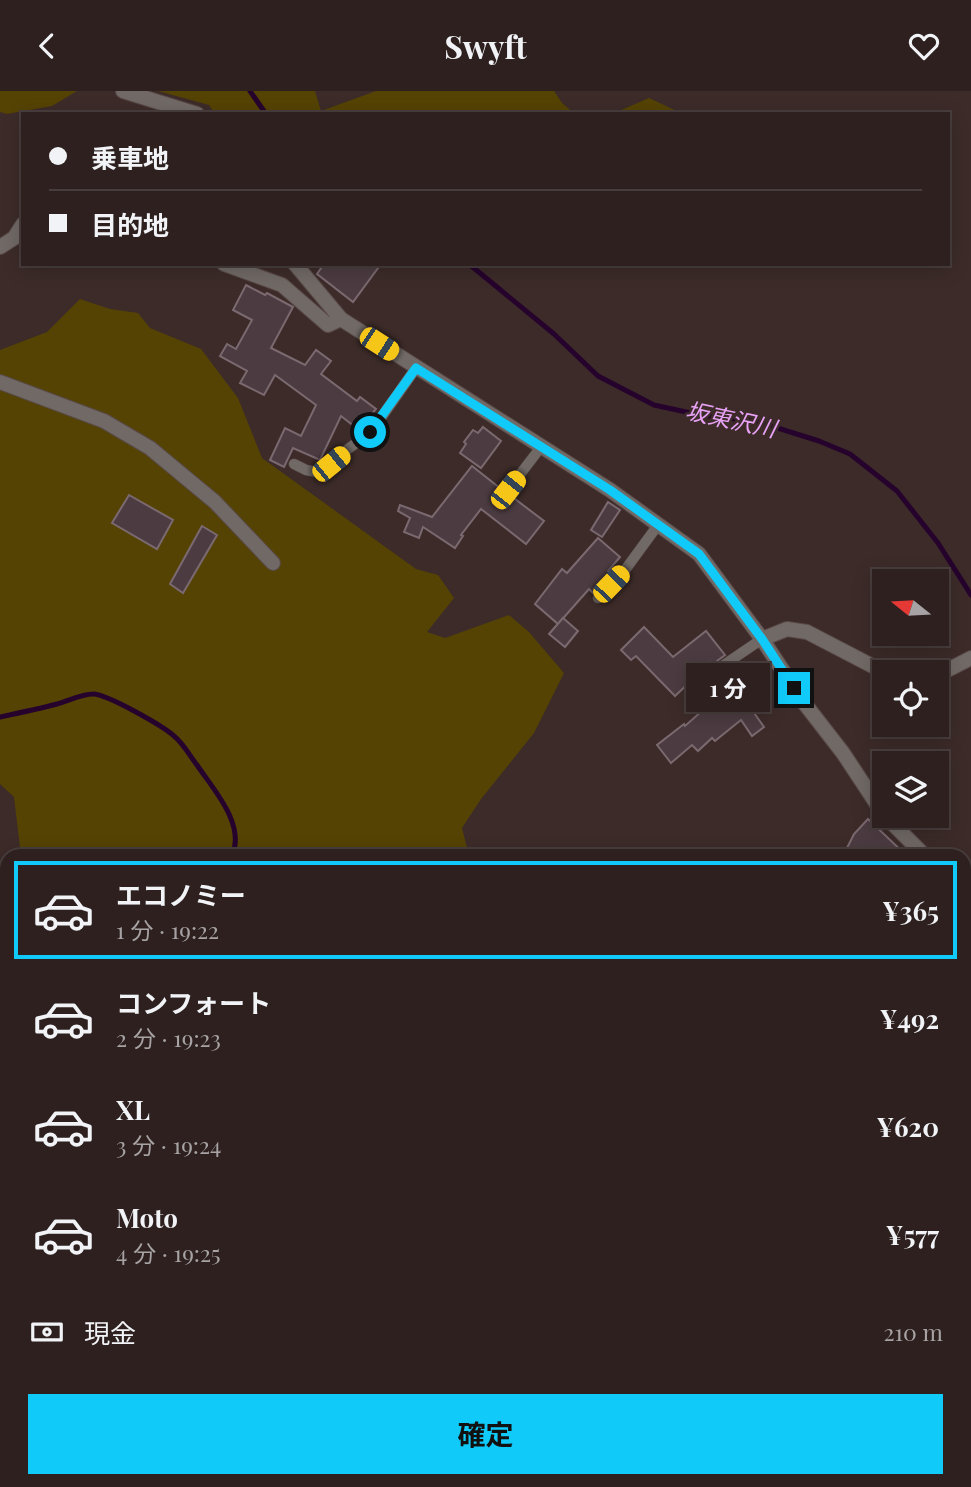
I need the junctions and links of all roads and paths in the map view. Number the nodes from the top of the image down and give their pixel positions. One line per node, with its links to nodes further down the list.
1 (123, 91): 2 (street)
2 (191, 112)
3 (21, 227): 4 (street)
4 (0, 247)
5 (230, 266): 7 (street)
6 (297, 266): 7 (street)
7 (341, 319): 8 (street)
8 (416, 368): 10 (street); 11 (lane)
9 (0, 382): 14 (street)
10 (541, 447): 12 (lane); 13 (street)
11 (295, 464)
12 (508, 490)
13 (658, 525): 15 (lane); 16 (street)
14 (273, 563)
15 (598, 598)
16 (762, 639): 18 (street); 19 (lane); 21 (street)
17 (971, 658): 20 (street)
18 (872, 666)
19 (718, 669)
20 (949, 669)
21 (872, 797)
22 (897, 828): 23 (street)
23 (918, 849)

